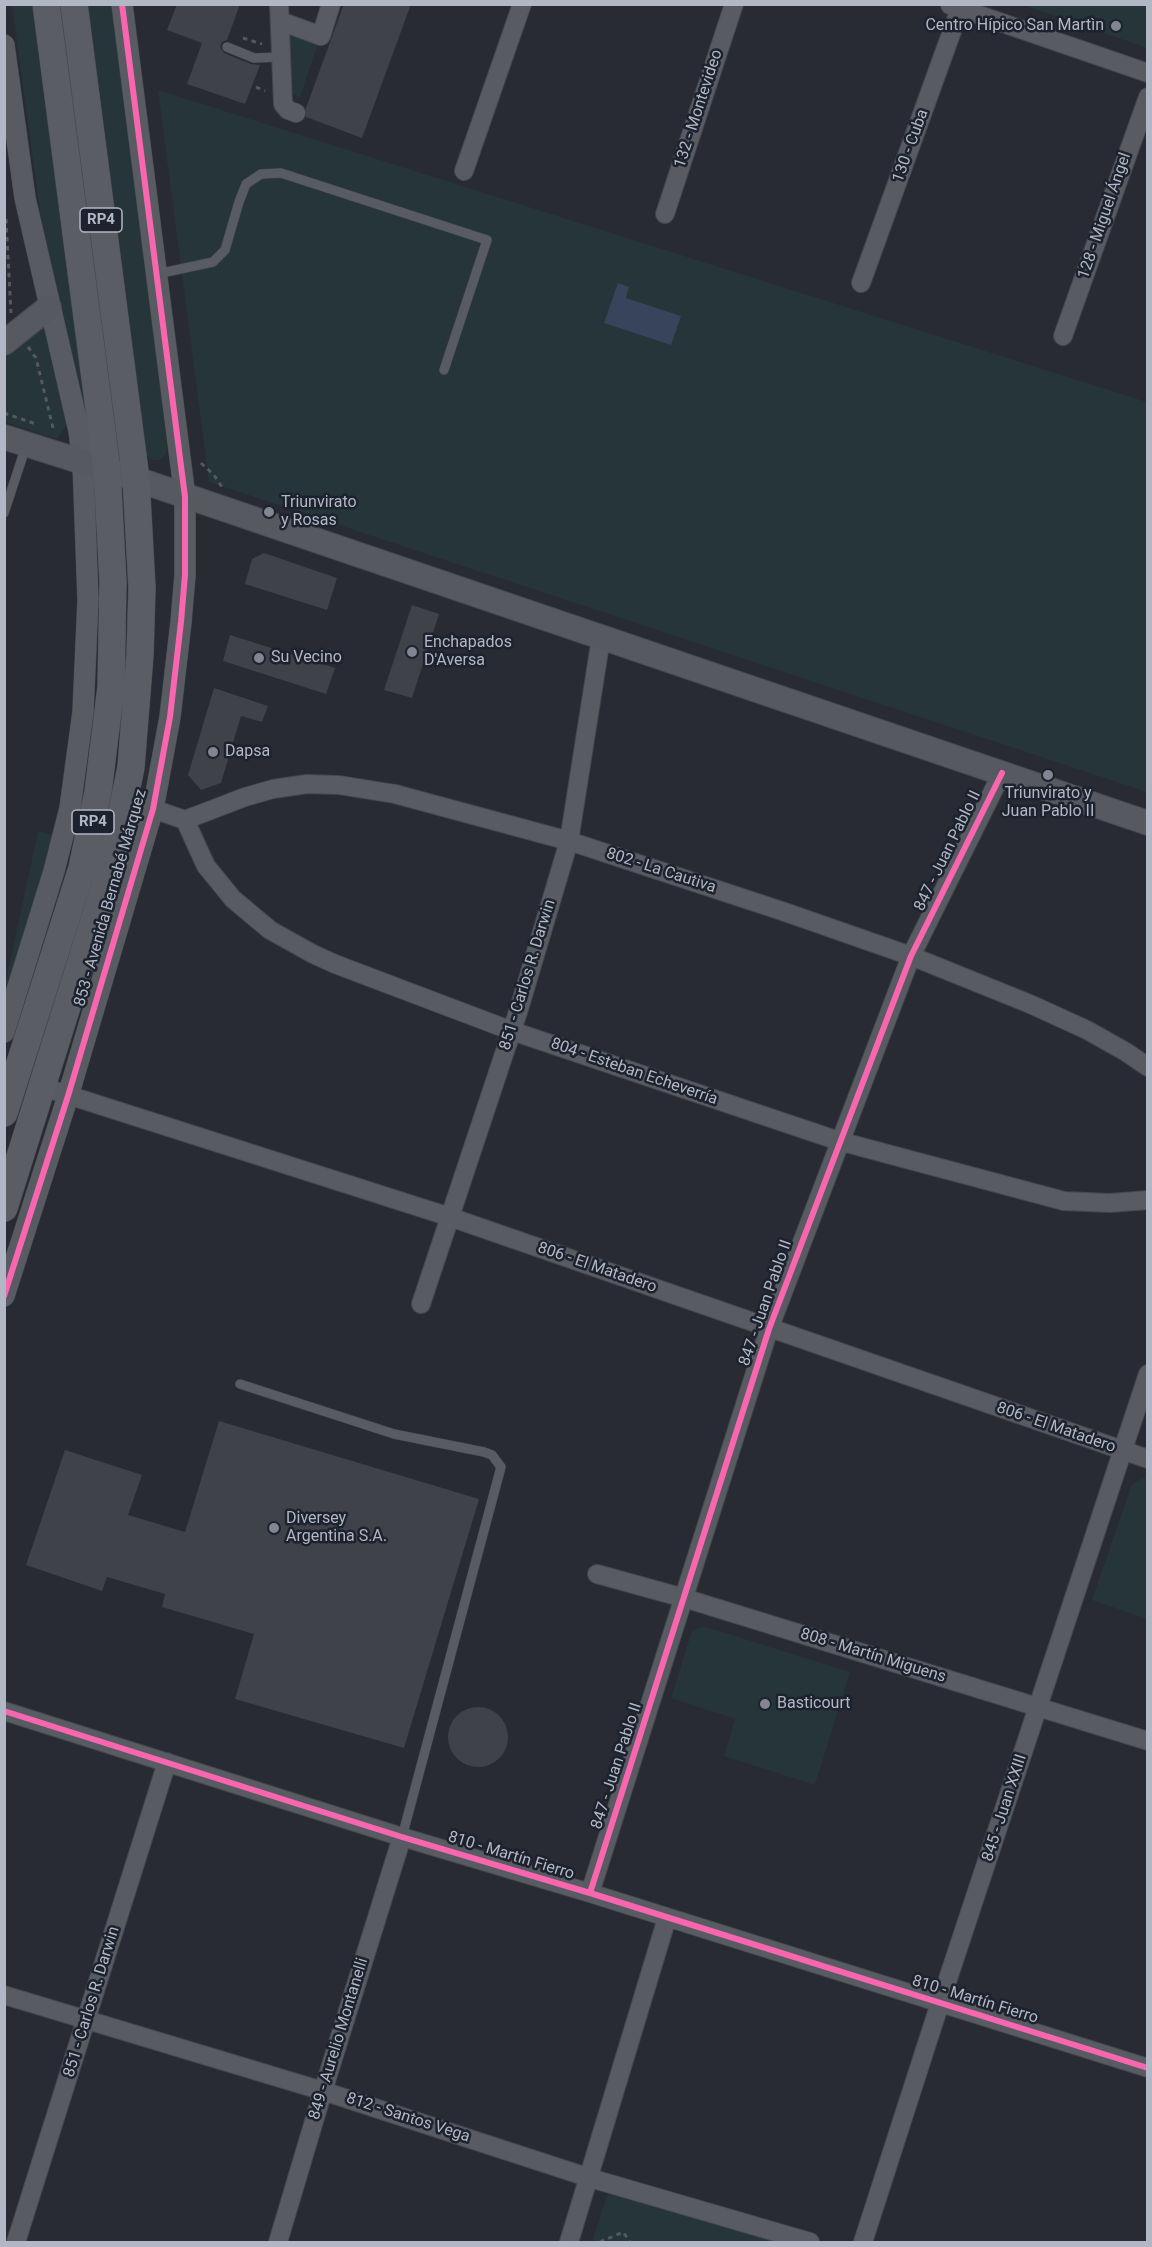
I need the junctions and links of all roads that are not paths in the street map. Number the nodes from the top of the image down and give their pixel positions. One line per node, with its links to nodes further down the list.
1 (46, 4): 24 (main road, RP4)
2 (74, 4): 25 (main road, RP4)
3 (122, 4): 17 (street, 853 - Avenida Bernabé Márquez)
4 (331, 4): 8 (street)
5 (522, 4): 15 (street)
6 (734, 4): 16 (street, 132 - Montevideo)
7 (954, 7): 12 (street); 18 (street, 130 - Cuba)
8 (279, 13): 11 (street)
9 (4, 45): 19 (street)
10 (227, 47): 11 (lane)
11 (280, 57): 14 (street)
12 (1148, 73)
13 (1148, 97): 20 (street, 128 - Miguel Ángel)
14 (296, 113)
15 (464, 171)
16 (665, 214)
17 (156, 274): 22 (lane); 26 (street, 853 - Avenida Bernabé Márquez)
18 (861, 283)
19 (49, 307): 21 (main road); 24 (street)
20 (1063, 336)
21 (4, 343)
22 (444, 370)
23 (24, 435): 24 (main road); 27 (lane)
24 (95, 466): 25 (main road); 36 (street); 39 (main road, RP4)
25 (136, 479): 26 (main road); 38 (main road, 853 - Avenida Bernabé Márquez / RP4)
26 (185, 497): 28 (main road); 30 (street, 853 - Avenida Bernabé Márquez)
27 (4, 513)
28 (601, 638): 29 (main road); 33 (street, 851 - Carlos R. Darwin)
29 (1002, 773): 32 (main road); 34 (street, 847 - Juan Pablo II)
30 (153, 809): 31 (street); 38 (street, 853 - Avenida Bernabé Márquez)
31 (185, 820): 33 (street, 802 - La Cautiva); 35 (street, 804 - Esteban Echeverría)
32 (1148, 823)
33 (569, 841): 34 (street, 802 - La Cautiva); 35 (street, 851 - Carlos R. Darwin)
34 (911, 956): 37 (street, 802 - La Cautiva); 40 (street, 847 - Juan Pablo II)
35 (512, 1030): 40 (street, 804 - Esteban Echeverría); 43 (street, 851 - Carlos R. Darwin)
36 (4, 1032)
37 (1148, 1066)
38 (55, 1092): 42 (main road, 853 - Avenida Bernabé Márquez / RP4); 43 (street, 806 - El Matadero); 44 (street, 853 - Avenida Bernabé Márquez)
39 (4, 1113)
40 (839, 1141): 41 (street, 804 - Esteban Echeverría); 46 (street, 847 - Juan Pablo II)
41 (1148, 1200)
42 (4, 1208)
43 (450, 1217): 45 (street, 851 - Carlos R. Darwin); 46 (street, 806 - El Matadero)
44 (4, 1296)
45 (421, 1304)
46 (769, 1329): 49 (street, 806 - El Matadero); 52 (street, 847 - Juan Pablo II)
47 (1148, 1374): 49 (street, 845 - Juan XXIII)
48 (240, 1384): 57 (lane)
49 (1121, 1451): 50 (street, 806 - El Matadero); 53 (street, 845 - Juan XXIII)
50 (1148, 1460)
51 (597, 1574): 52 (street, 808 - Martín Miguens)
52 (684, 1598): 53 (street, 808 - Martín Miguens); 58 (street, 847 - Juan Pablo II)
53 (1039, 1706): 55 (street, 808 - Martín Miguens); 61 (street, 845 - Juan XXIII)
54 (4, 1711): 56 (street, 810 - Martín Fierro)
55 (1148, 1741)
56 (167, 1762): 57 (street, 810 - Martín Fierro); 62 (street, 851 - Carlos R. Darwin)
57 (402, 1837): 58 (street, 810 - Martín Fierro); 64 (street, 849 - Aurelio Montanelli)
58 (590, 1893): 59 (street, 810 - Martín Fierro)
59 (668, 1918): 61 (street, 810 - Martín Fierro); 65 (street)
60 (4, 1995): 62 (street, 812 - Santos Vega)
61 (940, 2003): 63 (street, 810 - Martín Fierro); 70 (street, 845 - Juan XXIII)
62 (87, 2019): 64 (street, 812 - Santos Vega); 66 (street, 851 - Carlos R. Darwin)
63 (1148, 2068)
64 (323, 2091): 65 (street, 812 - Santos Vega); 67 (street, 849 - Aurelio Montanelli)
65 (590, 2178): 68 (street); 69 (street, 812 - Santos Vega)
66 (16, 2242)
67 (278, 2242)
68 (569, 2242)
69 (810, 2242)
70 (863, 2242)

